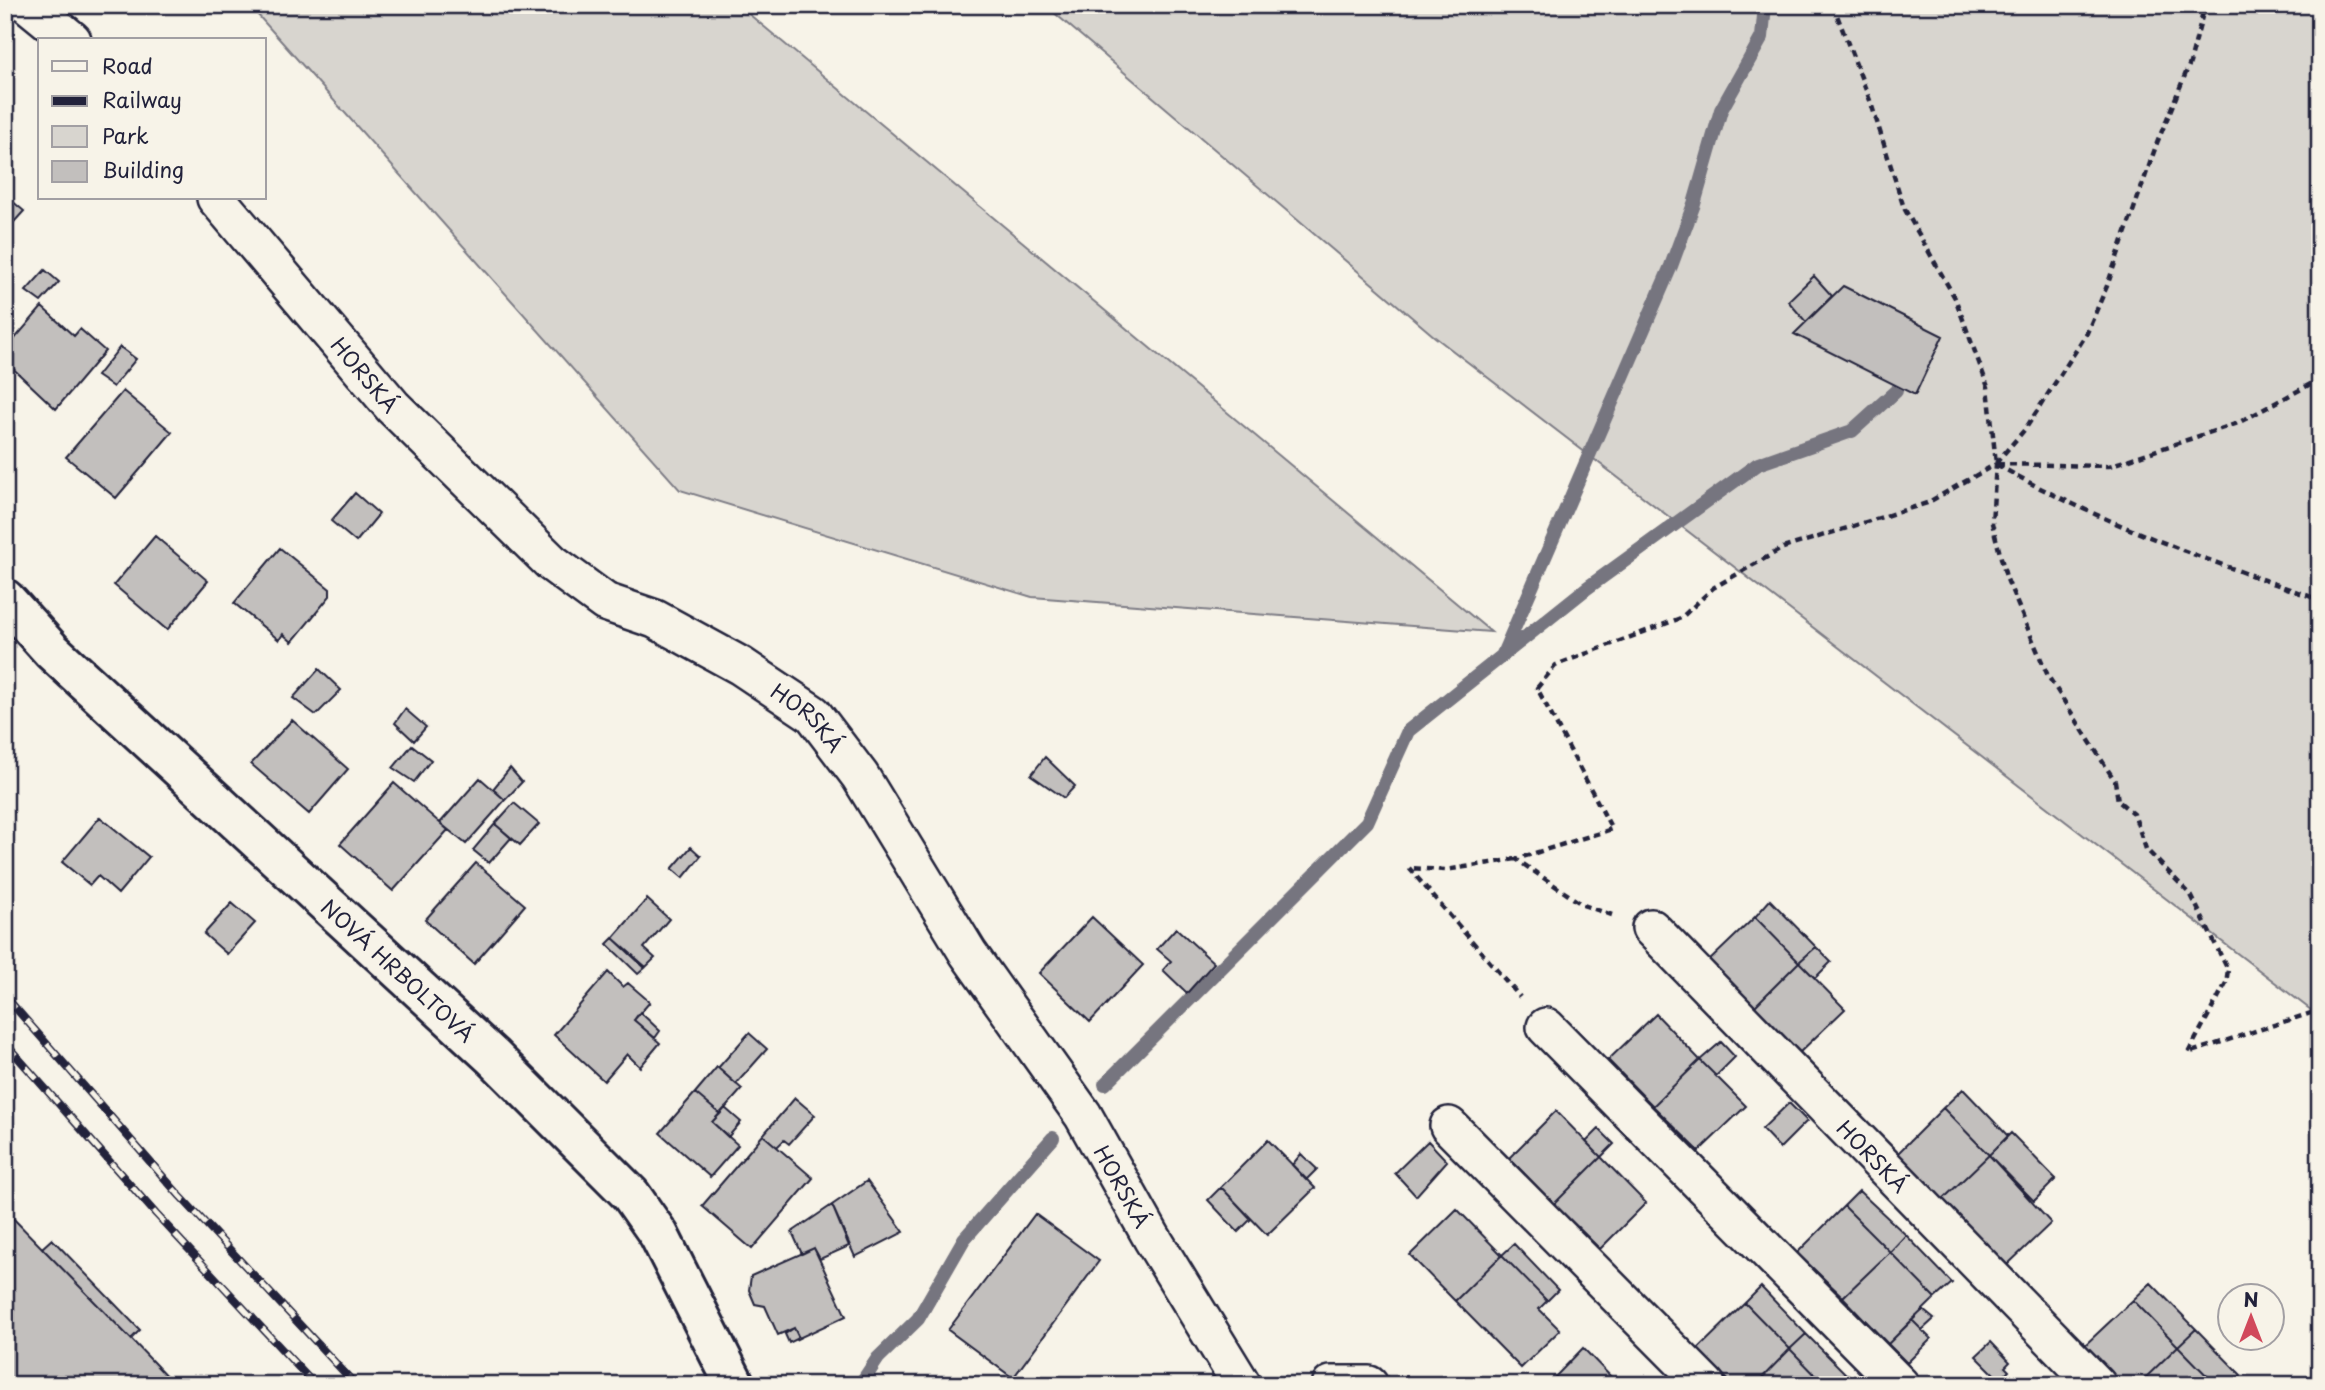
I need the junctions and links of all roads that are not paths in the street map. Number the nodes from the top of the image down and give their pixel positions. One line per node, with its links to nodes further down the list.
1 (29, 5): 2 (street)
2 (70, 38)
3 (218, 200): 9 (street, HORSKÁ)
4 (5, 599): 8 (street, NOVÁ HRBOLTOVÁ)
5 (1651, 928): 14 (street, HORSKÁ)
6 (1546, 1027): 13 (street)
7 (1449, 1126): 12 (street)
8 (736, 1385)
9 (1242, 1385)
10 (1331, 1385): 11 (street)
11 (1369, 1385)
12 (1706, 1385)
13 (1900, 1385)
14 (2096, 1385)

